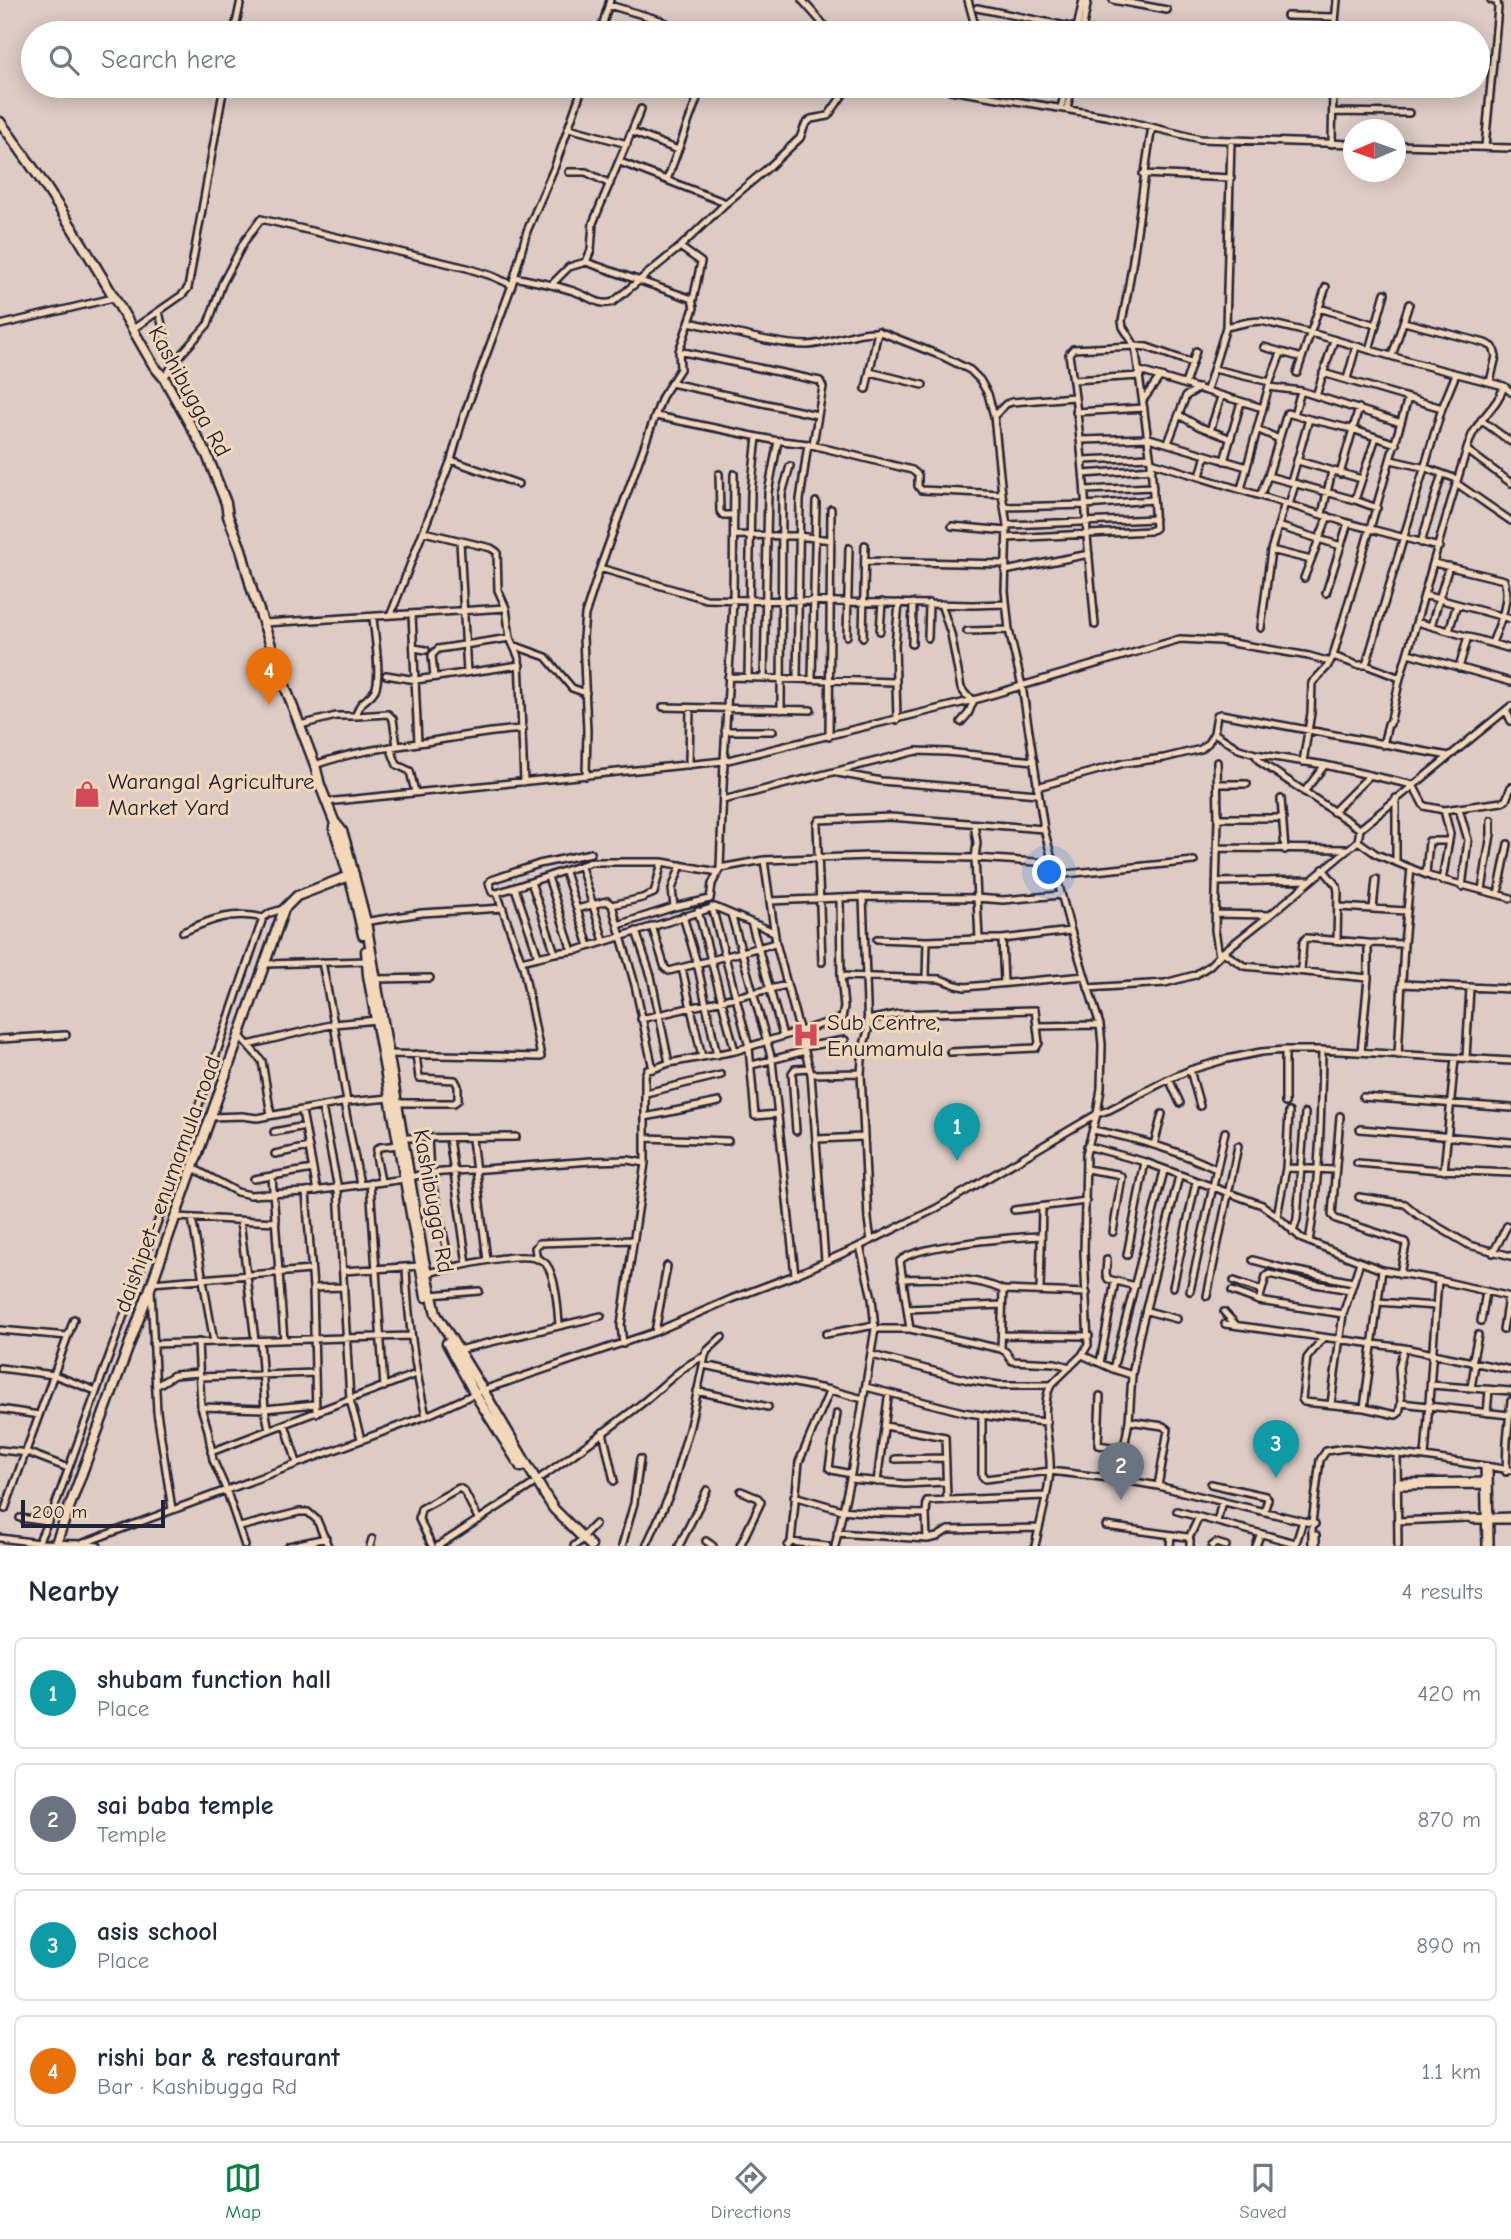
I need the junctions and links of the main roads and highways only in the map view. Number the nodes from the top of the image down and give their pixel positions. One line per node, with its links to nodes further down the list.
1 (0, 122): 2 (main road, Kashibugga Rd)
2 (352, 875): 3 (main road, Kashibugga Rd); 9 (main road, daishipet- enumamula road)
3 (363, 922): 4 (main road, Kashibugga Rd); 4 (main road, Kashibugga Rd)
4 (372, 978): 5 (main road, Kashibugga Rd); 5 (main road, Kashibugga Rd)
5 (386, 1054): 6 (main road, Kashibugga Rd)
6 (423, 1269): 7 (main road, Kashibugga Rd); 7 (main road, Kashibugga Rd)
7 (455, 1351): 8 (main road, Kashibugga Rd)
8 (579, 1543): 10 (main road, Kashibugga Rd)
9 (56, 1545)
10 (591, 1546)

